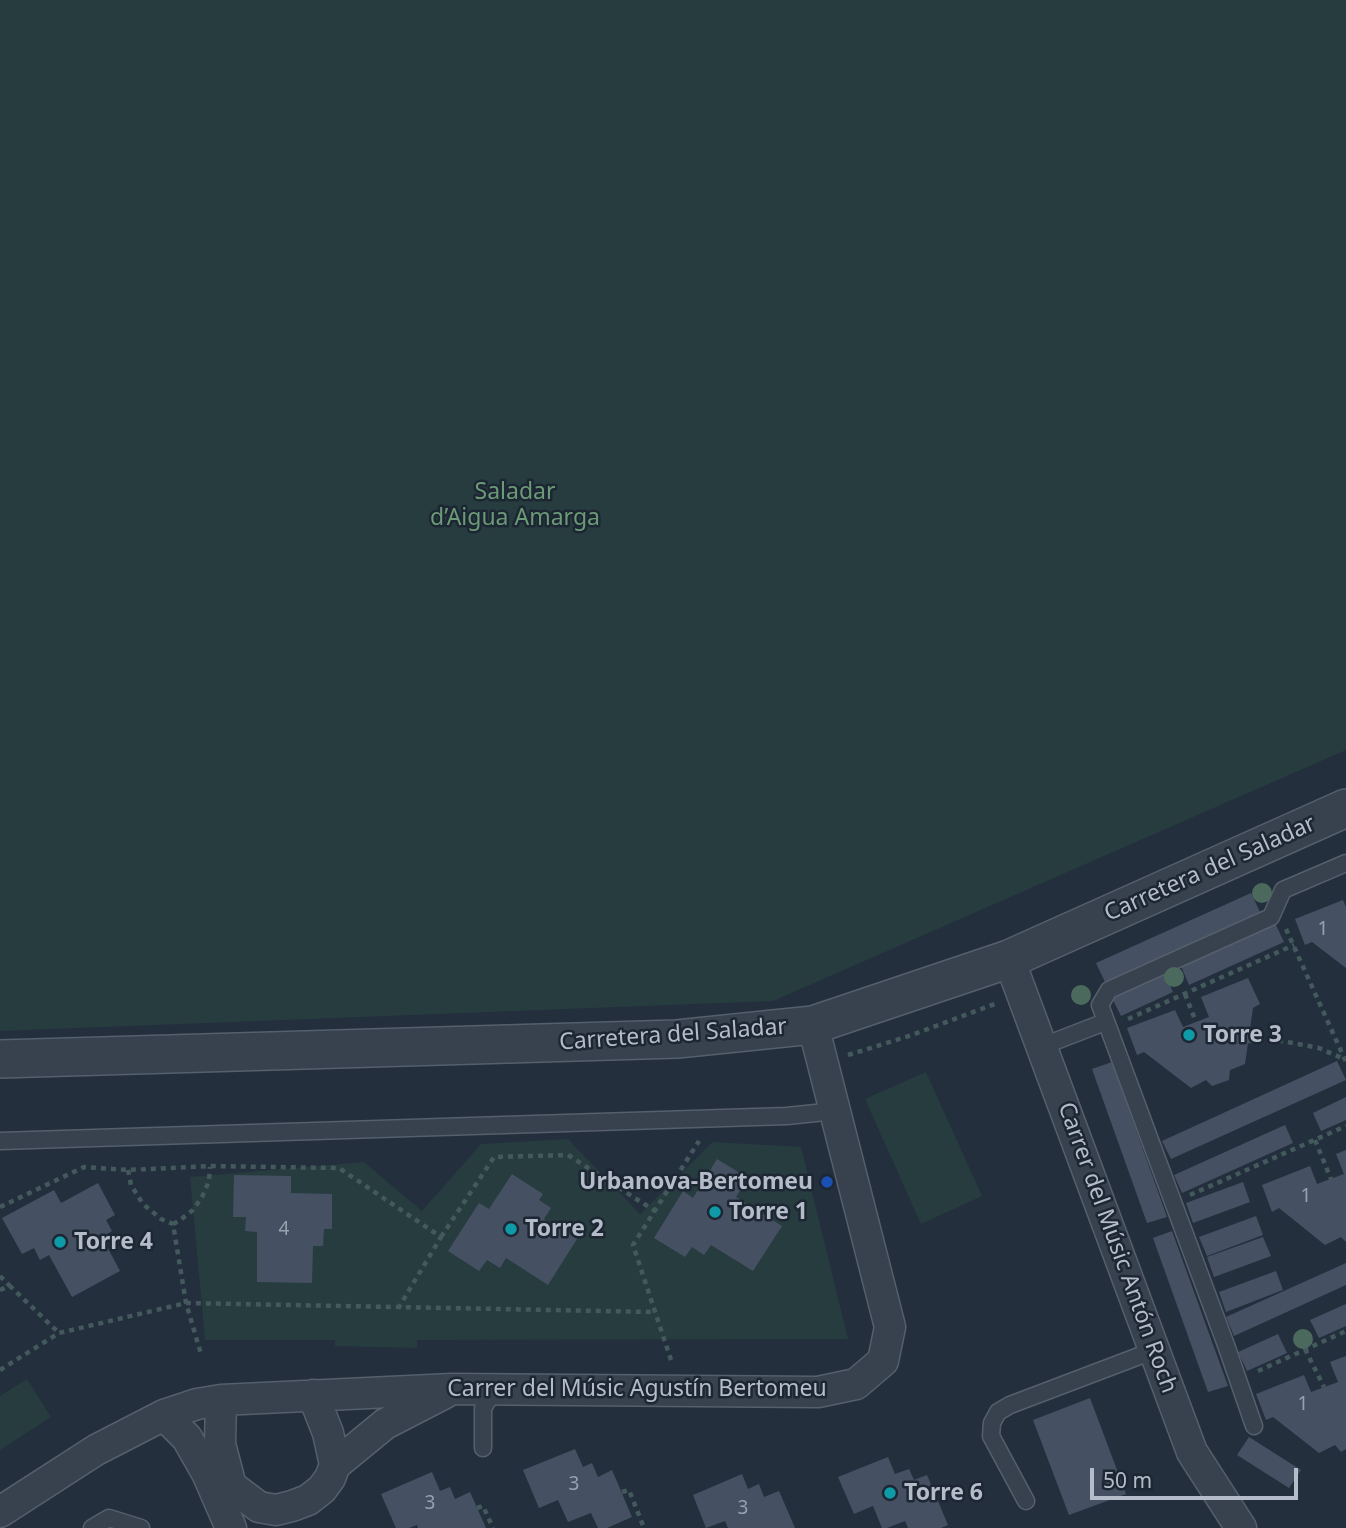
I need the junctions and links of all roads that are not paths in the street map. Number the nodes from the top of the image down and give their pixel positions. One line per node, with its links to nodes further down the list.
1 (1346, 808): 3 (street, Carretera del Saladar)
2 (1346, 863): 5 (lane)
3 (1009, 960): 4 (street, Carretera del Saladar); 6 (street, Carrer del Músic Antón Roch)
4 (813, 1025): 7 (street, Carretera del Saladar); 8 (street, Carrer del Músic Agustín Bertomeu)
5 (1106, 1025): 6 (lane); 16 (lane)
6 (1043, 1046): 10 (street, Carrer del Músic Antón Roch)
7 (0, 1059)
8 (835, 1111): 9 (lane); 12 (street, Carrer del Músic Agustín Bertomeu)
9 (0, 1141)
10 (1155, 1350): 20 (lane); 26 (street, Carrer del Músic Antón Roch)
11 (452, 1389): 12 (street, Carrer del Músic Agustín Bertomeu); 13 (street, Carrer del Músic Agustín Bertomeu); 18 (street)
12 (495, 1389): 17 (lane)
13 (313, 1395): 14 (street, Carrer del Músic Agustín Bertomeu); 18 (street)
14 (221, 1400): 15 (street, Carrer del Músic Agustín Bertomeu); 19 (street)
15 (164, 1415): 21 (street, Carrer del Músic Agustín Bertomeu); 24 (street)
16 (1254, 1426)
17 (484, 1448)
18 (328, 1477): 19 (street); 25 (street)
19 (231, 1486): 24 (street)
20 (1026, 1500)
21 (0, 1512)
22 (92, 1528): 23 (lane)
23 (141, 1528)
24 (233, 1528)
25 (304, 1528)
26 (1241, 1528)

